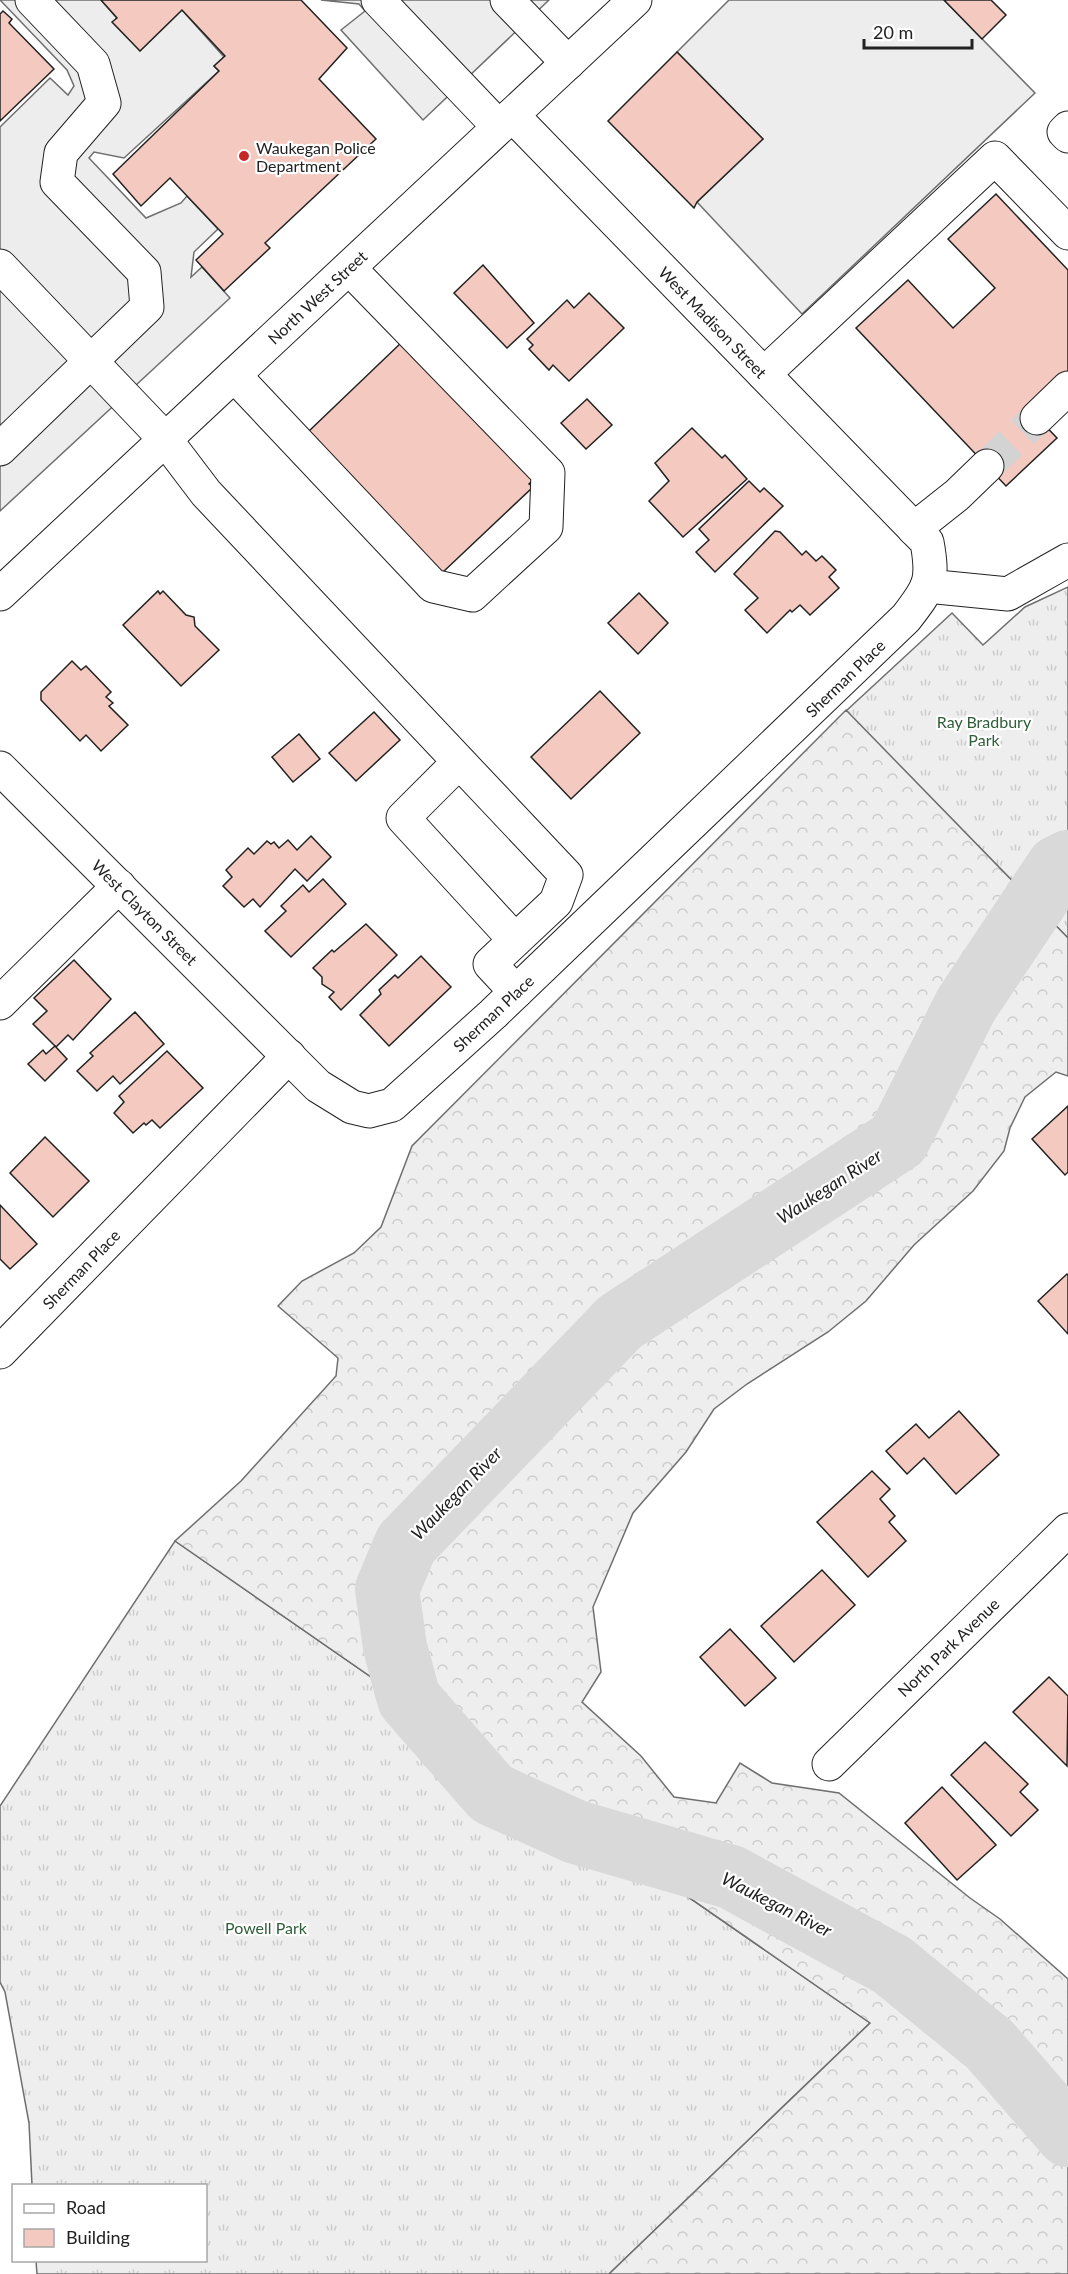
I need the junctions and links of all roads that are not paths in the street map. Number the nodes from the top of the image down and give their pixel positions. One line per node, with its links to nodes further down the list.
1 (32, 0): 12 (street)
2 (507, 0): 5 (street)
3 (635, 0): 5 (street, North West Street)
4 (389, 4): 6 (street, West Madison Street)
5 (568, 63): 6 (street, North West Street)
6 (505, 121): 11 (street, North West Street); 13 (street, West Madison Street)
7 (1068, 128): 8 (street)
8 (1068, 136)
9 (1068, 233): 13 (street)
10 (0, 266): 12 (street)
11 (349, 268): 14 (street, North West Street); 14 (street)
12 (92, 362): 17 (street); 18 (street)
13 (764, 374): 20 (street, West Madison Street)
14 (234, 375): 17 (street, North West Street)
15 (1068, 388): 16 (street)
16 (1037, 418)
17 (165, 439): 23 (street, North West Street); 24 (street)
18 (0, 449)
19 (987, 466): 20 (street)
20 (914, 529): 22 (street, Sherman Place)
21 (1068, 560): 22 (street)
22 (927, 586): 28 (street, Sherman Place)
23 (0, 594)
24 (458, 763): 27 (street); 29 (street)
25 (0, 768): 26 (street, West Clayton Street)
26 (118, 886): 31 (street); 32 (street, West Clayton Street)
27 (555, 902): 28 (street); 29 (street)
28 (581, 930): 30 (street, Sherman Place)
29 (515, 940): 30 (street)
30 (516, 992): 32 (street, Sherman Place)
31 (0, 1003)
32 (289, 1056): 33 (street, Sherman Place)
33 (0, 1352)
34 (1068, 1530): 35 (street, North Park Avenue)
35 (829, 1764)

